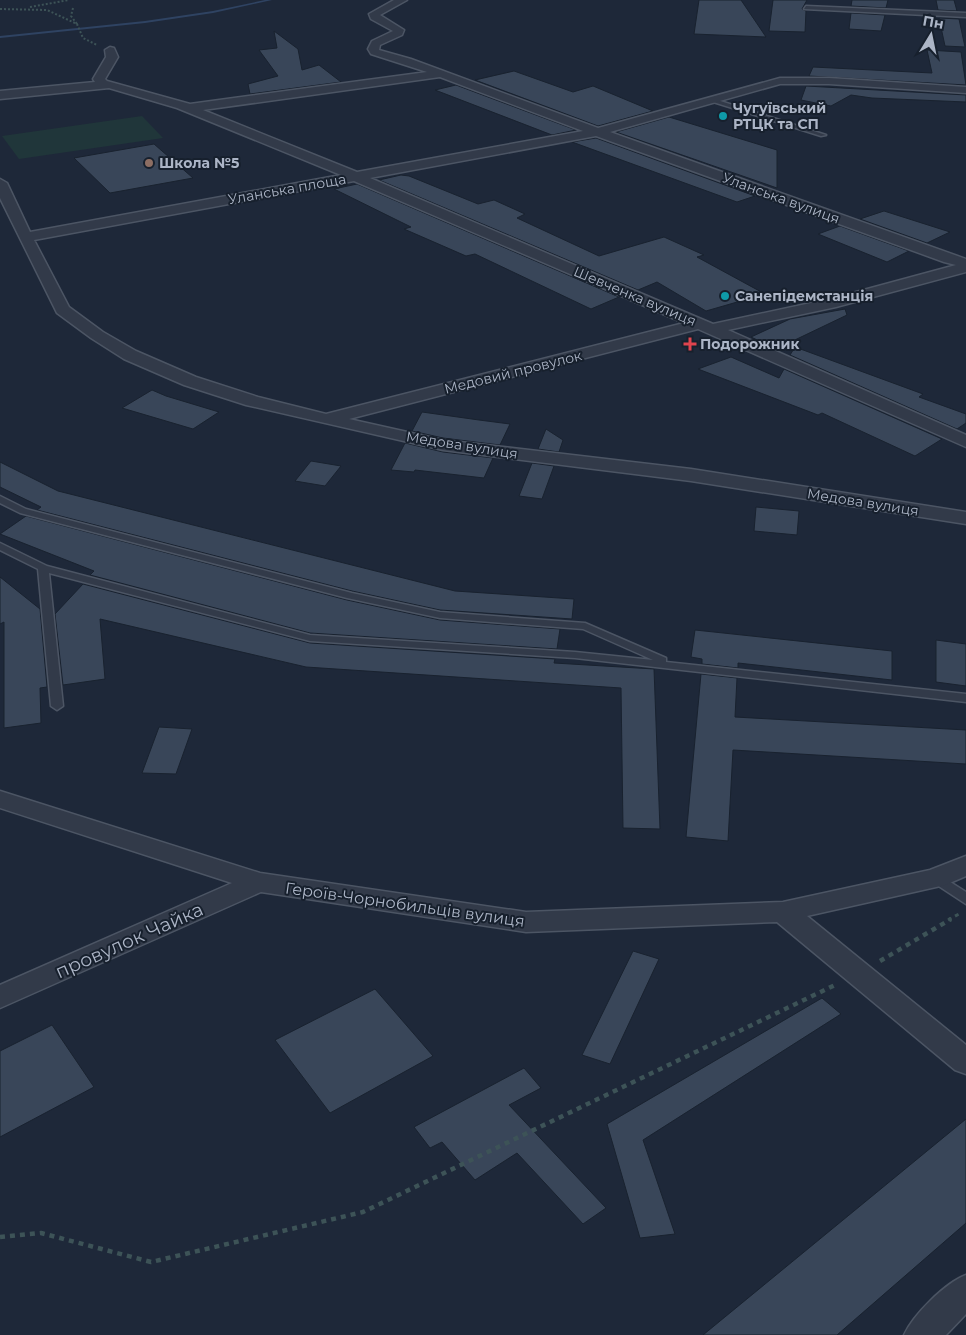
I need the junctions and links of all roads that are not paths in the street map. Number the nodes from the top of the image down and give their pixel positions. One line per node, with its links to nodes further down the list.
1 (402, 0): 5 (street, Уланська вулиця)
2 (806, 8): 3 (lane)
3 (966, 15)
4 (110, 50): 6 (street)
5 (443, 74): 10 (street); 11 (street, Уланська вулиця)
6 (104, 84): 8 (street, Уланська площа); 10 (street, Уланська площа)
7 (966, 90): 9 (street)
8 (0, 95)
9 (712, 100): 11 (street); 12 (lane)
10 (188, 109): 13 (street, Уланська площа)
11 (597, 132): 13 (street); 16 (street, Уланська вулиця)
12 (823, 135)
13 (357, 176): 15 (street, Уланська площа); 18 (street, Шевченка вулиця)
14 (0, 183): 15 (street)
15 (24, 237): 19 (street, Медова вулиця)
16 (966, 262)
17 (966, 267): 18 (street, Медовий провулок)
18 (706, 327): 19 (street, Медовий провулок); 20 (street, Шевченка вулиця)
19 (326, 419): 22 (street, Медова вулиця)
20 (966, 442)
21 (0, 499): 25 (lane)
22 (966, 518)
23 (0, 546): 24 (lane)
24 (43, 568): 25 (lane); 27 (lane)
25 (672, 664): 26 (lane)
26 (966, 698)
27 (57, 706)
28 (0, 799): 31 (street, Героїв-Чорнобильців вулиця)
29 (966, 865): 30 (street, Героїв-Чорнобильців вулиця)
30 (936, 878): 32 (lane); 33 (street, Героїв-Чорнобильців вулиця)
31 (259, 882): 33 (street, Героїв-Чорнобильців вулиця); 34 (street, провулок Чайка)
32 (966, 899)
33 (783, 912): 35 (street)
34 (0, 997)
35 (966, 1062)
36 (966, 1292): 37 (street)
37 (922, 1335)

